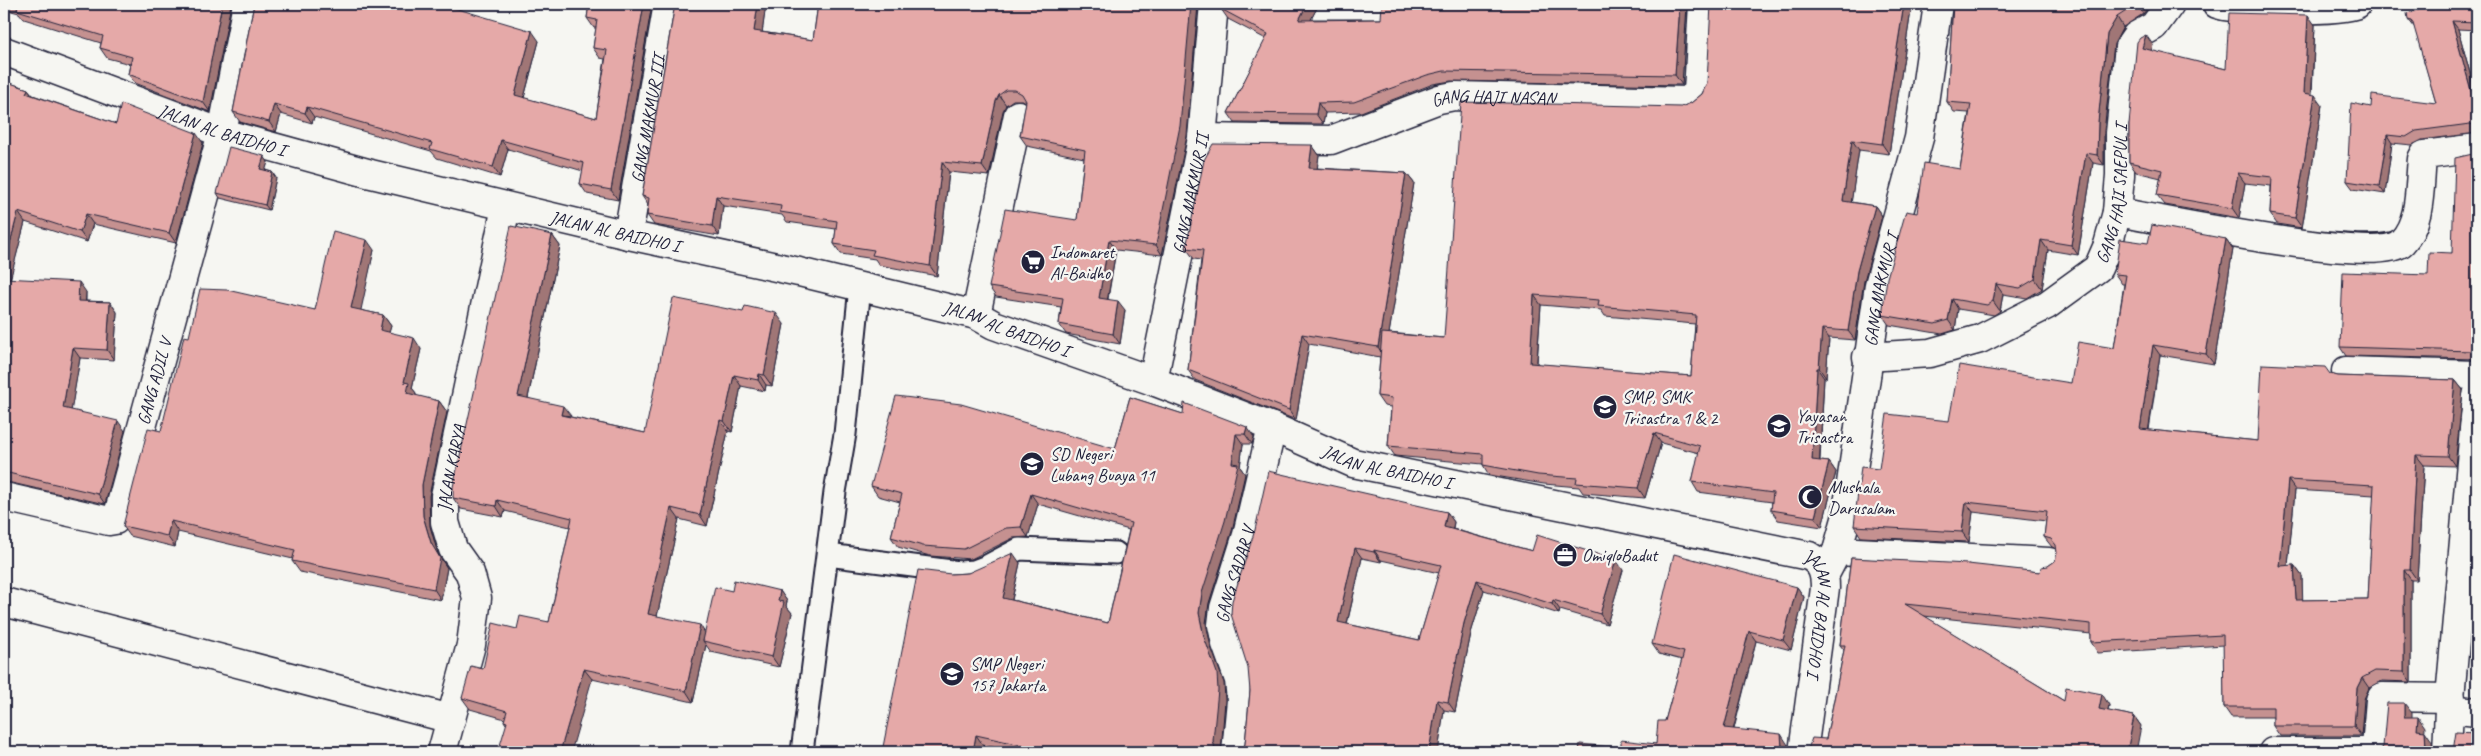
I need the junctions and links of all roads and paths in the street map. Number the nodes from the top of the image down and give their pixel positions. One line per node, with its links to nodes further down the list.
1 (248, 4): 11 (street, GANG ADIL V)
2 (668, 4): 16 (street, GANG MAKMUR III)
3 (1214, 4): 12 (street, GANG MAKMUR II)
4 (1703, 4): 12 (street, GANG HAJI NASAN)
5 (1938, 4): 19 (street, GANG MAKMUR I)
6 (2170, 4): 15 (street, GANG HAJI SAEPUL I)
7 (2217, 4): 8 (street)
8 (2357, 4)
9 (4, 51): 11 (street, JALAN AL BAIDHO I)
10 (1018, 115): 18 (street)
11 (222, 133): 14 (street, JALAN AL BAIDHO I); 27 (street, GANG ADIL V)
12 (1202, 138): 23 (street, GANG MAKMUR II)
13 (2477, 148): 15 (street)
14 (506, 207): 16 (street, JALAN AL BAIDHO I); 35 (street, JALAN KARYA)
15 (2117, 212): 19 (street, GANG HAJI SAEPUL I)
16 (628, 235): 17 (street, JALAN AL BAIDHO I)
17 (860, 287): 18 (street, JALAN AL BAIDHO I); 29 (lane)
18 (976, 315): 23 (street, JALAN AL BAIDHO I)
19 (1867, 357): 31 (street, GANG MAKMUR I)
20 (2477, 358): 22 (street)
21 (2346, 371): 22 (street)
22 (2477, 375): 24 (street)
23 (1153, 381): 26 (street, JALAN AL BAIDHO I)
24 (2477, 383)
25 (2477, 395): 33 (street)
26 (1272, 427): 31 (street, JALAN AL BAIDHO I); 38 (street, GANG SADAR V)
27 (4, 497)
28 (1116, 553): 29 (lane)
29 (828, 555): 37 (lane)
30 (2050, 562): 31 (street)
31 (1831, 563): 39 (street, JALAN AL BAIDHO I)
32 (4, 602): 35 (street)
33 (2450, 704): 34 (street); 41 (street); 42 (street)
34 (2477, 712)
35 (451, 718): 36 (street, JALAN KARYA)
36 (442, 752)
37 (802, 752)
38 (1236, 752)
39 (1803, 752)
40 (2273, 752): 41 (street)
41 (2371, 752)
42 (2447, 752)

